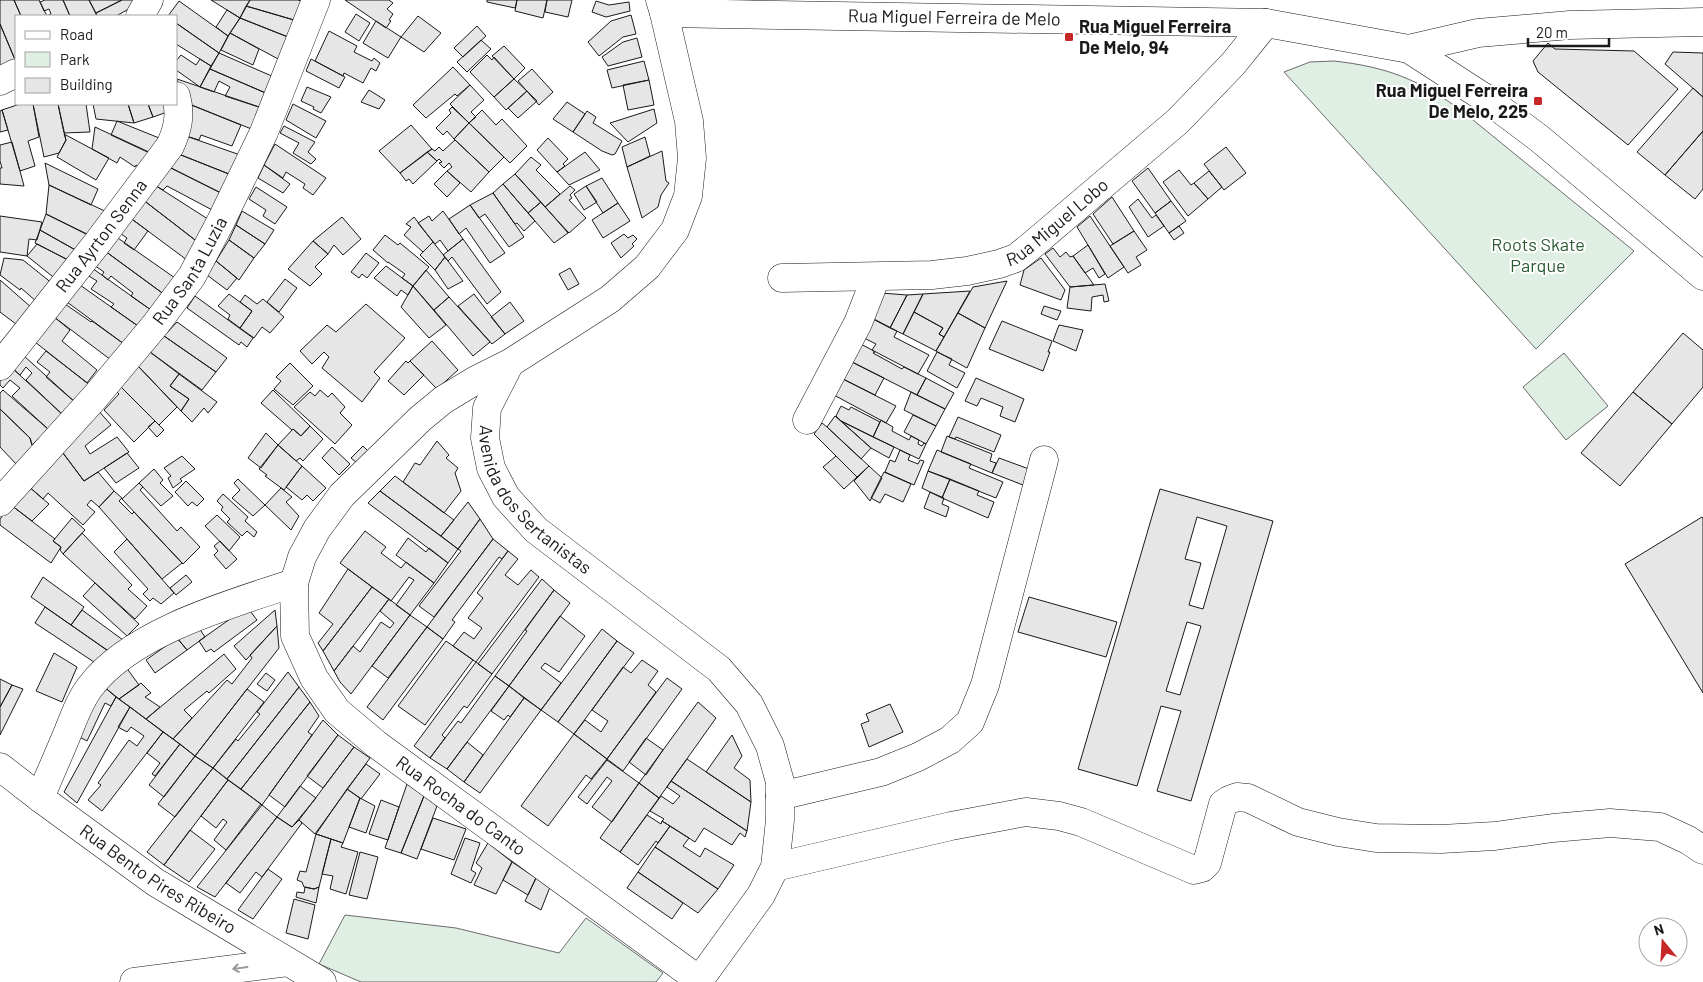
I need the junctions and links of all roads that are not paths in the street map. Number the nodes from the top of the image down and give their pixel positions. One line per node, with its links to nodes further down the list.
1 (149, 0): 4 (street)
2 (316, 0): 18 (street, Rua Santa Luzia)
3 (662, 6): 6 (street, Rua Miguel Ferreira de Melo); 14 (street)
4 (142, 15)
5 (1703, 22): 7 (street)
6 (1266, 23): 7 (street, Rua Miguel Ferreira de Melo); 12 (street, Rua Miguel Lobo)
7 (1408, 49): 11 (street, Rua Miguel Ferreira de Melo)
8 (15, 74): 9 (street)
9 (0, 81)
10 (178, 103): 15 (street, Rua Ayrton Senna)
11 (1703, 276)
12 (876, 277): 13 (street, Rua Miguel Lobo); 16 (street)
13 (782, 278)
14 (510, 363): 19 (street, Rua Rocha do Canto); 21 (street, Avenida dos Sertanistas)
15 (0, 366)
16 (807, 420)
17 (1044, 460): 21 (street)
18 (0, 502)
19 (294, 583): 22 (street); 26 (street, Rua Rocha do Canto)
20 (0, 767): 22 (street, Rua Bento Pires Ribeiro)
21 (780, 796): 24 (street, Avenida dos Sertanistas)
22 (40, 798): 25 (street, Rua Bento Pires Ribeiro)
23 (1703, 850): 24 (street)
24 (774, 867): 26 (street, Avenida dos Sertanistas)
25 (306, 976): 27 (street, one-way to 27)
26 (698, 981)
27 (134, 982)

